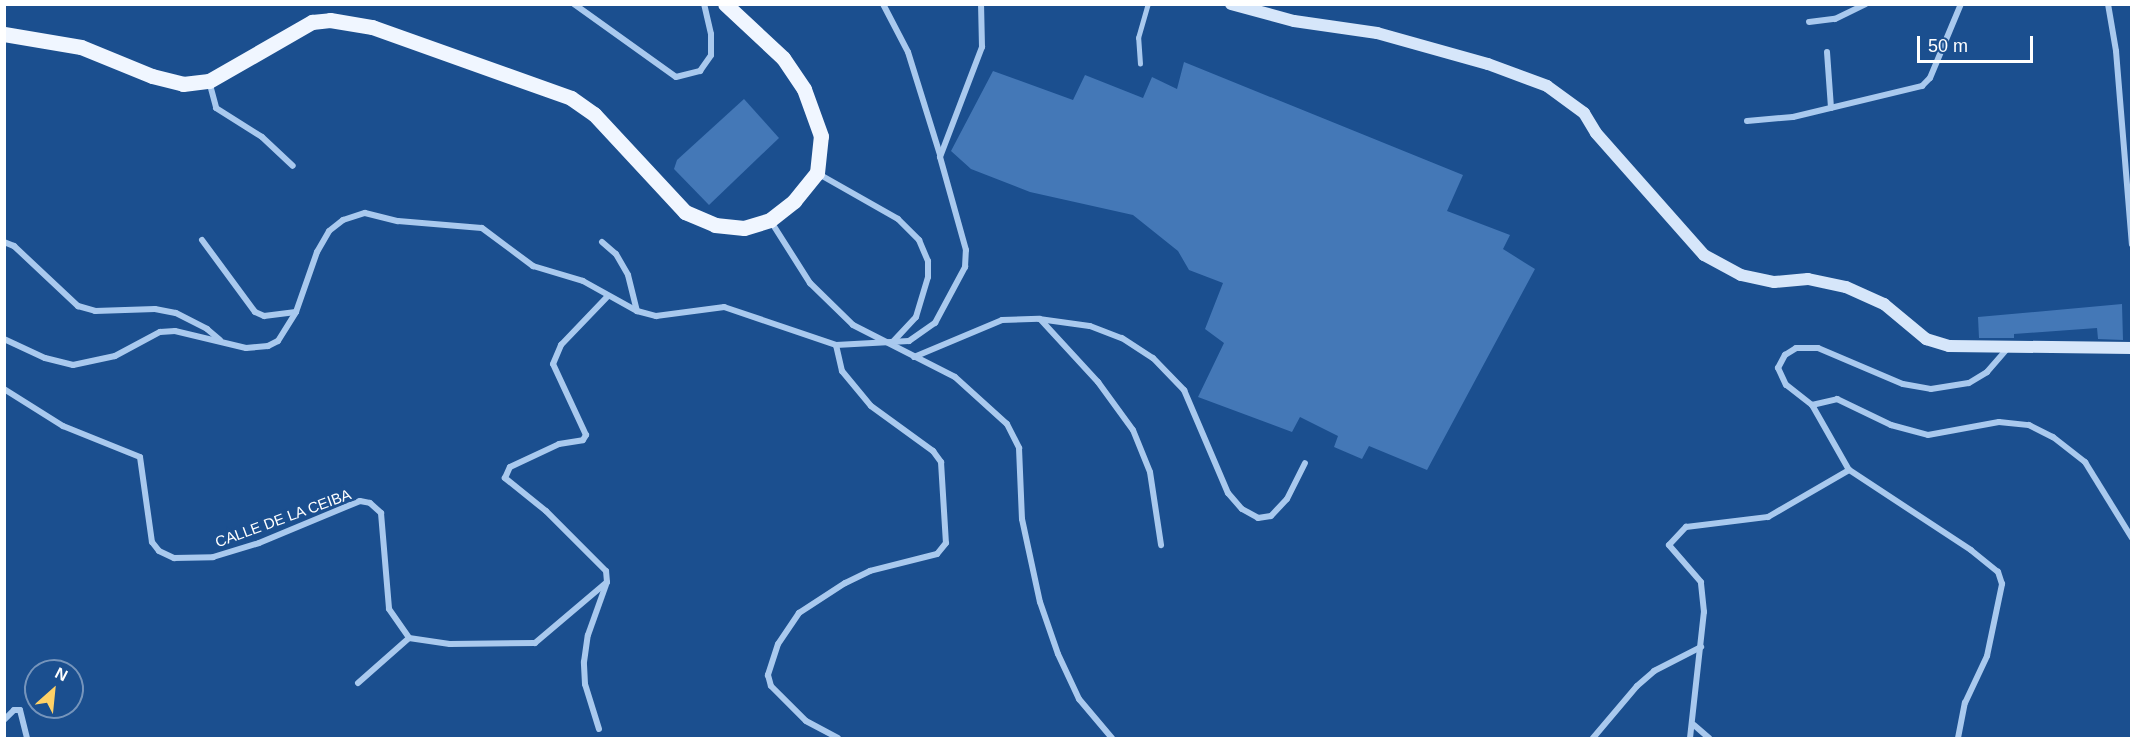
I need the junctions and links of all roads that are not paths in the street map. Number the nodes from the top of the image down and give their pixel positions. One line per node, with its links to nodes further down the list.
1 (574, 4): 2 (street)
2 (704, 4)
3 (725, 4): 20 (main road)
4 (883, 4): 18 (street)
5 (981, 4): 18 (street)
6 (1149, 4): 14 (lane)
7 (1231, 4): 35 (main road)
8 (1866, 4): 11 (street)
9 (1961, 4): 16 (street)
10 (2108, 4): 25 (street)
11 (1809, 22)
12 (4, 34): 15 (main road)
13 (1827, 52): 16 (street)
14 (1140, 64)
15 (209, 81): 19 (street); 21 (main road)
16 (1831, 108): 17 (street)
17 (1748, 121)
18 (940, 157): 33 (street)
19 (293, 166)
20 (817, 173): 21 (main road); 33 (street)
21 (770, 220): 31 (street)
22 (202, 240): 28 (street)
23 (4, 242): 32 (street)
24 (602, 242): 27 (street)
25 (2132, 244)
26 (608, 296): 27 (street); 28 (street); 44 (street)
27 (637, 311): 34 (street)
28 (296, 312): 32 (street)
29 (1039, 319): 37 (street); 40 (street); 43 (street)
30 (4, 339): 32 (street)
31 (879, 340): 33 (street); 34 (street); 37 (street)
32 (220, 341)
33 (894, 341)
34 (836, 345): 52 (street)
35 (2008, 348): 36 (main road); 39 (street)
36 (2132, 348)
37 (914, 357): 53 (street)
38 (4, 390): 45 (street, CALLE DE LA CEIBA)
39 (1812, 405): 41 (street); 42 (street)
40 (1305, 463)
41 (1849, 470): 46 (street); 57 (street)
42 (2132, 538)
43 (1161, 545)
44 (607, 582): 45 (street); 50 (street)
45 (409, 638): 47 (street)
46 (1701, 647): 49 (street); 54 (street)
47 (358, 683)
48 (4, 720): 51 (street)
49 (1694, 725): 55 (street); 56 (street)
50 (599, 729)
51 (27, 738)
52 (838, 738)
53 (1112, 738)
54 (1593, 738)
55 (1690, 738)
56 (1709, 738)
57 (1958, 738)

